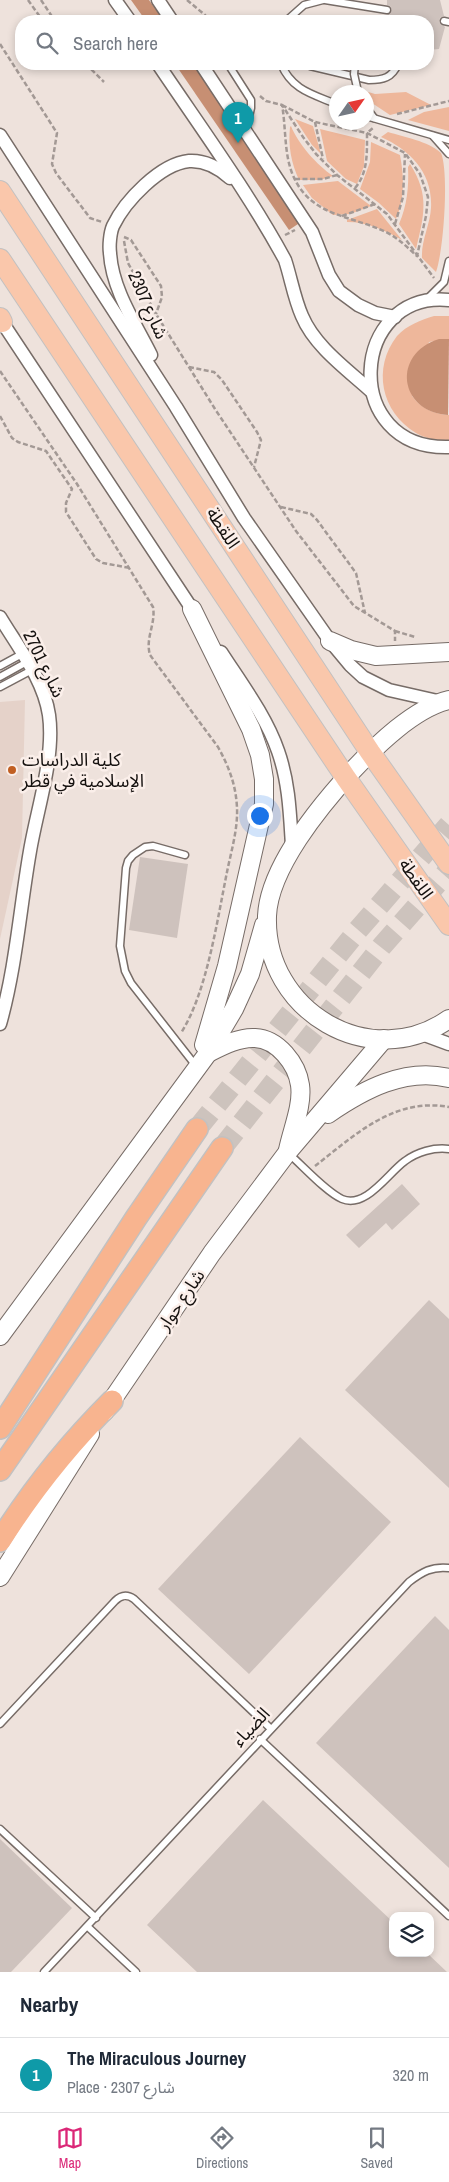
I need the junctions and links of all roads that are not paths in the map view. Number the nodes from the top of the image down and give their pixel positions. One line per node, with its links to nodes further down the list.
1 (115, 0): 6 (street)
2 (158, 0): 7 (street)
3 (324, 0): 4 (lane); 5 (lane)
4 (312, 1): 8 (lane)
5 (387, 10)
6 (126, 15)
7 (168, 15)
8 (293, 15)
9 (162, 70): 24 (street, شارع 2307)
10 (205, 70): 19 (street)
11 (232, 70): 19 (lane)
12 (285, 70): 17 (lane)
13 (327, 70): 15 (lane)
14 (354, 70): 16 (lane, bridge)
15 (394, 70)
16 (356, 85)
17 (329, 101)
18 (374, 120): 21 (lane)
19 (245, 130): 30 (street)
20 (0, 135): 33 (street, اللقطة)
21 (432, 135): 22 (lane); 23 (lane)
22 (449, 140)
23 (449, 154)
24 (241, 188): 32 (street, شارع 2307); 33 (street, شارع 2307)
25 (0, 191): 44 (main road, اللقطة)
26 (0, 259): 45 (main road, اللقطة)
27 (449, 261): 29 (lane)
28 (449, 300): 29 (street)
29 (424, 303): 30 (street)
30 (396, 317): 32 (street)
31 (1, 319): 35 (street)
32 (372, 392): 34 (street)
33 (176, 407): 37 (street, اللقطة)
34 (449, 447)
35 (192, 609): 46 (street); 57 (main road)
36 (0, 617): 39 (street, شارع 2701)
37 (330, 640): 38 (main road); 43 (street, اللقطة)
38 (449, 652)
39 (27, 662): 40 (lane); 41 (lane); 42 (lane); 52 (street, شارع 2701)
40 (0, 666)
41 (0, 677)
42 (0, 687)
43 (445, 701): 44 (main road)
44 (370, 752): 45 (main road); 48 (main road, اللقطة)
45 (346, 778): 46 (main road); 50 (main road, اللقطة)
46 (292, 846): 49 (main road)
47 (185, 855): 57 (lane)
48 (449, 864)
49 (267, 915): 54 (main road); 56 (main road)
50 (449, 925)
51 (449, 1019): 53 (main road)
52 (0, 1024)
53 (422, 1034): 54 (main road); 55 (street)
54 (384, 1039): 59 (main road, شارع حوار)
55 (449, 1044)
56 (208, 1053): 57 (main road); 63 (main road)
57 (197, 1067): 64 (main road)
58 (449, 1078): 59 (main road)
59 (311, 1126): 63 (main road, شارع حوار)
60 (197, 1130): 66 (highway)
61 (222, 1148): 67 (highway)
62 (449, 1149): 63 (lane)
63 (287, 1152): 65 (main road, شارع حوار)
64 (0, 1336)
65 (112, 1401): 68 (highway); 70 (main road, شارع حوار)
66 (0, 1428)
67 (0, 1470)
68 (0, 1541)
69 (449, 1568): 72 (lane, الضياء)
70 (0, 1576)
71 (0, 1724): 72 (lane)
72 (270, 1728): 73 (lane, الضياء)
73 (260, 1739): 75 (lane); 76 (lane, الضياء)
74 (0, 1829): 76 (lane)
75 (449, 1916)
76 (96, 1918): 77 (lane, الضياء)
77 (88, 1927): 78 (lane, الضياء); 79 (lane)
78 (45, 1971)
79 (136, 1972)

